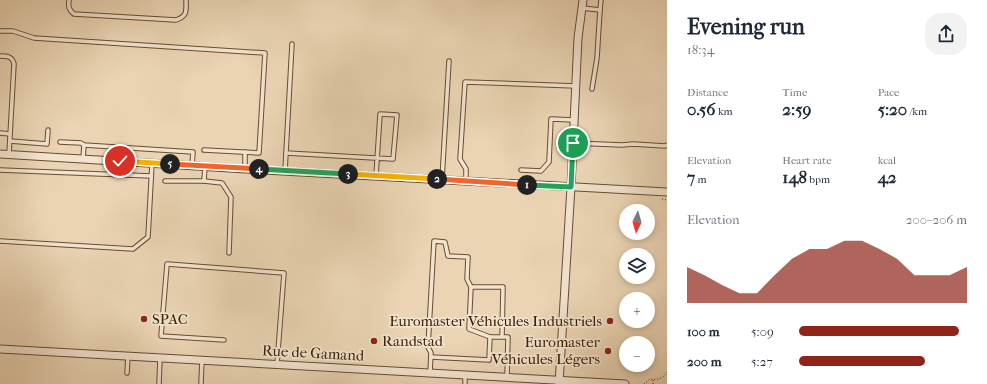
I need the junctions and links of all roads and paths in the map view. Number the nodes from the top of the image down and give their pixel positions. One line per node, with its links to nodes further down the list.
1 (69, 0): 2 (lane)
2 (186, 0)
3 (583, 0): 5 (street)
4 (601, 0): 6 (lane)
5 (582, 8): 6 (lane); 11 (street)
6 (600, 10): 12 (lane)
7 (0, 31): 23 (lane)
8 (292, 44): 24 (lane)
9 (0, 56): 16 (lane)
10 (449, 61): 40 (lane)
11 (576, 86): 13 (street); 42 (lane)
12 (592, 89)
13 (574, 120): 19 (street); 35 (lane)
14 (48, 130): 17 (lane)
15 (0, 133): 16 (lane)
16 (10, 134): 17 (lane)
17 (10, 141): 26 (lane)
18 (60, 142): 20 (lane)
19 (573, 143): 21 (lane); 44 (street)
20 (84, 145): 28 (lane); 31 (lane)
21 (667, 145)
22 (204, 150): 23 (lane)
23 (245, 152): 33 (lane)
24 (286, 153): 27 (lane); 36 (lane)
25 (0, 154): 26 (street)
26 (10, 154): 28 (street)
27 (377, 158): 27 (lane); 39 (lane)
28 (84, 159): 29 (street)
29 (120, 161): 30 (street); 37 (lane)
30 (152, 163): 31 (street); 38 (lane)
31 (192, 165): 32 (street)
32 (204, 166): 33 (street); 43 (lane)
33 (245, 169): 36 (street)
34 (0, 170): 37 (lane)
35 (521, 170)
36 (284, 171): 39 (street)
37 (119, 175): 38 (lane)
38 (151, 176): 48 (lane)
39 (376, 176): 40 (street)
40 (442, 179): 42 (street)
41 (164, 180): 43 (lane)
42 (466, 181): 44 (street)
43 (204, 182): 49 (lane)
44 (571, 187): 45 (street); 66 (street)
45 (667, 192)
46 (662, 199): 47 (path)
47 (667, 200)
48 (0, 242)
49 (229, 253)
50 (471, 287): 51 (lane); 52 (lane); 56 (lane)
51 (490, 337): 52 (lane); 56 (lane)
52 (502, 337): 64 (lane)
53 (224, 340): 59 (lane)
54 (0, 349): 55 (street, Rue de Gamand)
55 (128, 356): 57 (street, Rue de Gamand); 61 (lane)
56 (431, 357): 62 (lane)
57 (160, 358): 58 (street, Rue de Gamand); 67 (lane)
58 (202, 360): 59 (street, Rue de Gamand); 68 (lane)
59 (277, 364): 62 (street, Rue de Gamand)
60 (667, 372): 65 (path)
61 (127, 373)
62 (430, 373): 63 (street, Rue de Gamand)
63 (465, 375): 64 (street, Rue de Gamand); 69 (lane)
64 (507, 377): 66 (street, Rue de Gamand)
65 (653, 380): 71 (path); 72 (path)
66 (559, 382): 70 (street, Rue de Gamand)
67 (159, 384)
68 (201, 384)
69 (465, 384)
70 (625, 384)
71 (644, 384)
72 (653, 384)

